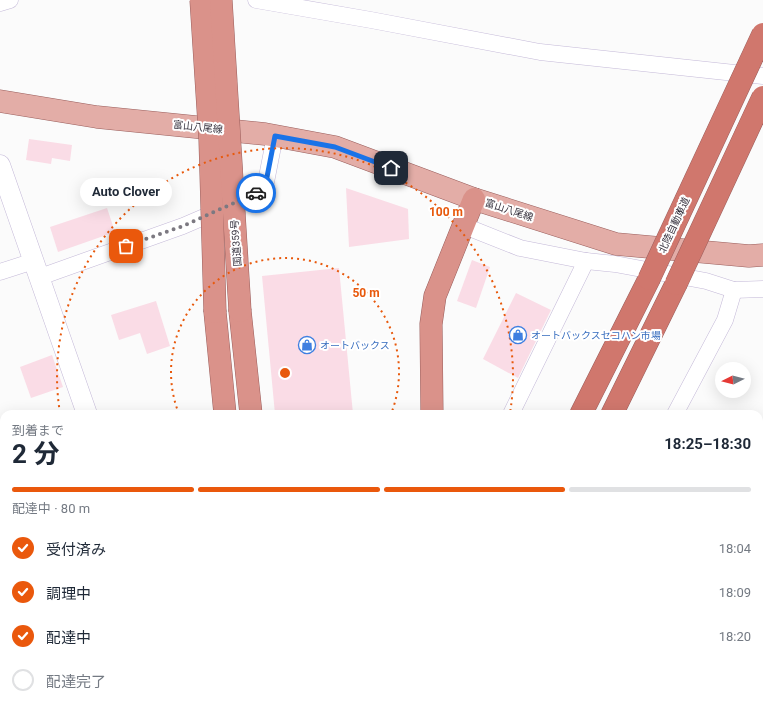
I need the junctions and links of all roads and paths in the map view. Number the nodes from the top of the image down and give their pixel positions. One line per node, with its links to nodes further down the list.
1 (10, 0): 5 (street)
2 (201, 0): 21 (highway, bridge)
3 (221, 0): 22 (highway, 国道359号, bridge)
4 (256, 0): 7 (street)
5 (0, 3)
6 (763, 34): 25 (highway, 北陸自動車道, bridge)
7 (763, 76)
8 (763, 97): 26 (highway, bridge)
9 (0, 101): 10 (main road, 富山八尾線)
10 (275, 136): 12 (main road, 富山八尾線); 16 (street)
11 (0, 165): 16 (street)
12 (474, 198): 13 (highway); 14 (main road, 富山八尾線)
13 (462, 225): 15 (street); 23 (highway)
14 (763, 255)
15 (586, 261): 19 (street); 24 (street)
16 (37, 269): 17 (street); 20 (street)
17 (0, 272)
18 (763, 289): 19 (street)
19 (734, 290): 27 (street)
20 (86, 410)
21 (225, 410)
22 (251, 410)
23 (432, 410)
24 (513, 410)
25 (583, 410)
26 (614, 410)
27 (677, 410)

